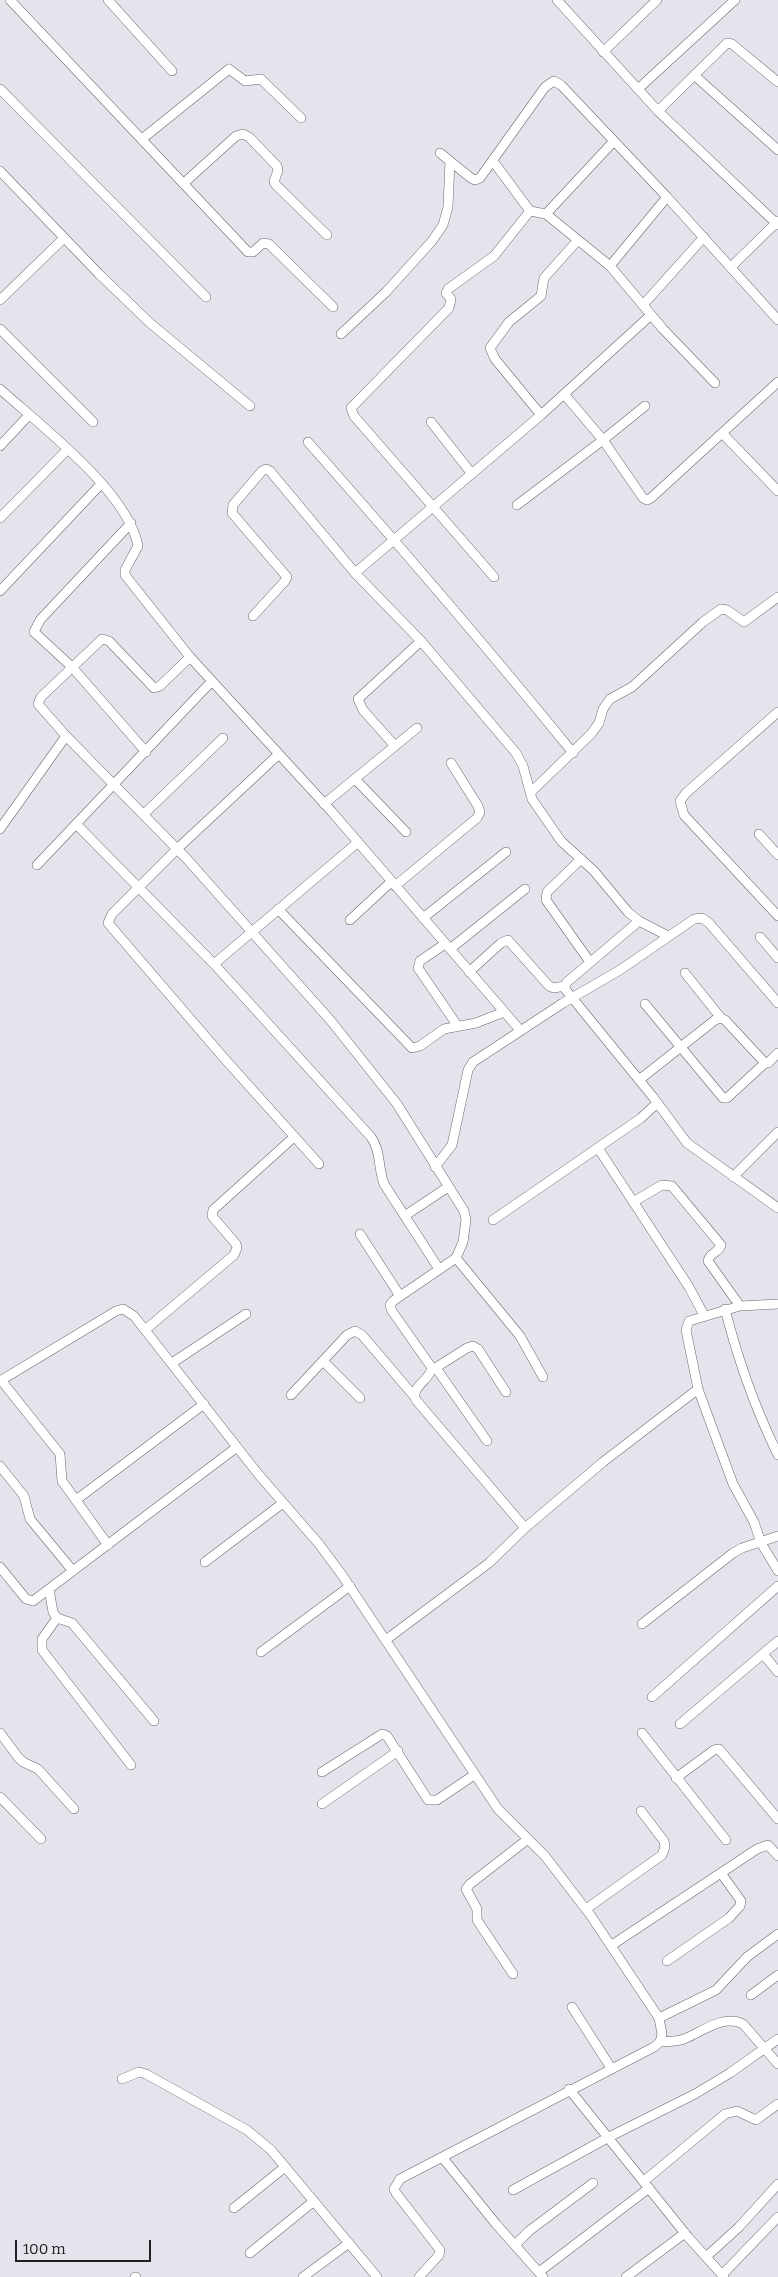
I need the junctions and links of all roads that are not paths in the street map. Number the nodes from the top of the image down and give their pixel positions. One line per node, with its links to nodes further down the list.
1 (10, 0): 14 (street)
2 (108, 0): 7 (street)
3 (557, 0): 6 (street)
4 (657, 0): 6 (street)
5 (735, 0): 11 (street)
6 (603, 52): 11 (street)
7 (172, 71)
8 (694, 74): 9 (street); 12 (street); 16 (street)
9 (778, 82)
10 (0, 89): 32 (street)
11 (638, 89): 12 (street)
12 (658, 111): 25 (street)
13 (301, 118): 14 (street)
14 (142, 139): 21 (street)
15 (614, 141): 19 (street); 22 (street); 24 (street)
16 (778, 150)
17 (440, 154): 18 (street)
18 (450, 161): 19 (street); 39 (street)
19 (493, 161): 23 (street)
20 (0, 171): 28 (street)
21 (184, 183): 26 (street); 35 (street)
22 (668, 197): 27 (street); 30 (street)
23 (530, 211): 24 (street); 59 (street)
24 (546, 214): 29 (street)
25 (777, 223): 31 (street)
26 (327, 235)
27 (704, 237): 31 (street); 34 (street)
28 (64, 238): 33 (street); 44 (street)
29 (578, 240): 30 (street); 46 (street)
30 (610, 266): 34 (street)
31 (731, 267): 37 (street)
32 (206, 297)
33 (0, 300)
34 (643, 305): 36 (street)
35 (333, 307)
36 (651, 315): 41 (street); 43 (street)
37 (778, 320)
38 (0, 329): 48 (street)
39 (340, 334)
40 (778, 382): 50 (street)
41 (715, 383)
42 (0, 389): 47 (street)
43 (564, 394): 46 (street); 51 (street)
44 (250, 406)
45 (645, 406): 51 (street)
46 (541, 415): 55 (street)
47 (29, 416): 53 (street); 54 (street)
48 (93, 422)
49 (431, 422): 55 (street)
50 (722, 433): 51 (street); 57 (street)
51 (603, 440): 58 (street)
52 (308, 442): 62 (street)
53 (0, 446)
54 (67, 450): 56 (street); 60 (street)
55 (472, 474): 59 (street)
56 (101, 484): 61 (street); 65 (street)
57 (778, 490)
58 (516, 505)
59 (432, 508): 62 (street); 64 (street)
60 (0, 518)
61 (131, 523): 69 (street); 70 (street)
62 (394, 540): 63 (street); 78 (street)
63 (355, 573): 67 (street); 68 (street)
64 (494, 577)
65 (0, 591)
66 (778, 597): 78 (street)
67 (253, 616)
68 (421, 641): 76 (street); 83 (street)
69 (190, 657): 70 (street); 71 (street)
70 (72, 667): 74 (street); 77 (street)
71 (212, 681): 77 (street); 79 (street)
72 (778, 712): 100 (street)
73 (417, 728): 76 (street)
74 (66, 736): 82 (street); 87 (street)
75 (223, 738): 85 (street)
76 (395, 746): 81 (street)
77 (146, 752): 82 (street)
78 (573, 753): 83 (street)
79 (278, 754): 84 (street); 91 (street)
80 (451, 763): 96 (street)
81 (355, 779): 84 (street); 88 (street)
82 (115, 784): 85 (street); 86 (street)
83 (530, 793): 94 (street)
84 (324, 804): 90 (street)
85 (144, 814): 91 (street)
86 (76, 824): 95 (street); 97 (street)
87 (0, 829)
88 (406, 832)
89 (759, 834): 93 (street)
90 (357, 843): 96 (street); 99 (street)
91 (177, 849): 97 (street); 104 (street)
92 (506, 852): 101 (street)
93 (778, 855)
94 (582, 859): 103 (street); 109 (street)
95 (37, 866)
96 (393, 884): 101 (street); 102 (street)
97 (139, 886): 110 (street); 127 (street)
98 (525, 889): 107 (street)
99 (278, 908): 104 (street); 119 (street)
100 (778, 916)
101 (423, 918): 107 (street)
102 (350, 920)
103 (639, 921): 105 (street); 109 (street)
104 (251, 931): 110 (street); 130 (street)
105 (668, 936): 114 (street); 115 (street)
106 (760, 937): 108 (street)
107 (447, 946): 111 (street); 119 (street)
108 (778, 958)
109 (590, 962): 113 (street)
110 (214, 964): 135 (street)
111 (470, 972): 113 (street); 117 (street)
112 (685, 973): 118 (street)
113 (564, 986): 114 (street)
114 (572, 998): 120 (street); 124 (street)
115 (778, 1002)
116 (645, 1004): 121 (street)
117 (504, 1012): 119 (street); 120 (street)
118 (722, 1018): 121 (street); 123 (street)
119 (457, 1025)
120 (520, 1030): 130 (street)
121 (680, 1048): 123 (street); 124 (street)
122 (778, 1053): 123 (street)
123 (765, 1063)
124 (639, 1080): 125 (street)
125 (657, 1103): 128 (street); 131 (street)
126 (778, 1132): 131 (street)
127 (294, 1137): 129 (street); 146 (street)
128 (598, 1148): 133 (street); 136 (street)
129 (319, 1164)
130 (435, 1167): 132 (street)
131 (733, 1177): 134 (street)
132 (448, 1187): 135 (street); 138 (street)
133 (633, 1202): 142 (street); 145 (street)
134 (778, 1208)
135 (406, 1215): 139 (street)
136 (493, 1220)
137 (360, 1234): 140 (street)
138 (456, 1258): 139 (street); 150 (street)
139 (439, 1270): 140 (street)
140 (400, 1296): 149 (street)
141 (778, 1304): 142 (street)
142 (740, 1306): 143 (street)
143 (725, 1309): 145 (street); 160 (street)
144 (246, 1314): 148 (street)
145 (704, 1315): 152 (street)
146 (145, 1330): 148 (street); 151 (street)
147 (324, 1361): 154 (street); 155 (street); 156 (street)
148 (172, 1363): 157 (street)
149 (434, 1369): 153 (street); 155 (street); 158 (street)
150 (543, 1377)
151 (0, 1381): 162 (street)
152 (698, 1389): 164 (street); 166 (street)
153 (506, 1392)
154 (291, 1394)
155 (414, 1396): 164 (street)
156 (360, 1398)
157 (204, 1404): 159 (street); 162 (street)
158 (486, 1441)
159 (237, 1447): 163 (street); 167 (street)
160 (778, 1455)
161 (0, 1466): 170 (street)
162 (76, 1500): 167 (street)
163 (283, 1503): 168 (street); 172 (street)
164 (525, 1528): 177 (street)
165 (778, 1536): 166 (street)
166 (760, 1543): 171 (street); 176 (street)
167 (108, 1545): 170 (street)
168 (205, 1562)
169 (0, 1567): 174 (street)
170 (73, 1571): 174 (street)
171 (778, 1571)
172 (350, 1586): 177 (street); 179 (street)
173 (778, 1586): 182 (street)
174 (49, 1589): 175 (street)
175 (57, 1618): 183 (street); 188 (street)
176 (642, 1624)
177 (387, 1639): 190 (street)
178 (778, 1641): 180 (street)
179 (261, 1652)
180 (762, 1654): 181 (street); 184 (street)
181 (778, 1672)
182 (652, 1696)
183 (154, 1721)
184 (680, 1724)
185 (0, 1733): 194 (street)
186 (642, 1733): 191 (street)
187 (398, 1751): 189 (street); 190 (street); 193 (street)
188 (131, 1766)
189 (322, 1772)
190 (474, 1775): 198 (street)
191 (676, 1778): 196 (street); 199 (street)
192 (2, 1802): 197 (street)
193 (322, 1804)
194 (74, 1809)
195 (641, 1810): 202 (street)
196 (778, 1819)
197 (41, 1839)
198 (528, 1839): 202 (street); 206 (street)
199 (726, 1840)
200 (778, 1856): 201 (street)
201 (721, 1873): 204 (street); 205 (street)
202 (586, 1909): 204 (street)
203 (778, 1934): 210 (street)
204 (612, 1945): 210 (street)
205 (667, 1961)
206 (513, 1974)
207 (778, 1975): 208 (street)
208 (751, 1995)
209 (572, 2007): 215 (street)
210 (659, 2018): 212 (street)
211 (778, 2039): 213 (street)
212 (660, 2042): 213 (street); 215 (street)
213 (764, 2049): 214 (street); 219 (street)
214 (778, 2064)
215 (611, 2068): 217 (street)
216 (122, 2079): 221 (street)
217 (570, 2090): 219 (street); 220 (street)
218 (778, 2104): 223 (street)
219 (609, 2137): 223 (street); 225 (street)
220 (442, 2157): 231 (street); 238 (street)
221 (285, 2167): 226 (street); 227 (street)
222 (593, 2183): 231 (street)
223 (647, 2184): 229 (street); 234 (street)
224 (778, 2184): 233 (street)
225 (513, 2190)
226 (314, 2201): 230 (street); 232 (street)
227 (234, 2208)
228 (778, 2217): 235 (street)
229 (685, 2233): 233 (street); 239 (street)
230 (349, 2243): 236 (street); 237 (street)
231 (515, 2245): 234 (street)
232 (250, 2253)
233 (706, 2257): 235 (street)
234 (541, 2275)
235 (723, 2276)
236 (303, 2277)
237 (377, 2277)
238 (419, 2277)
239 (626, 2277)

